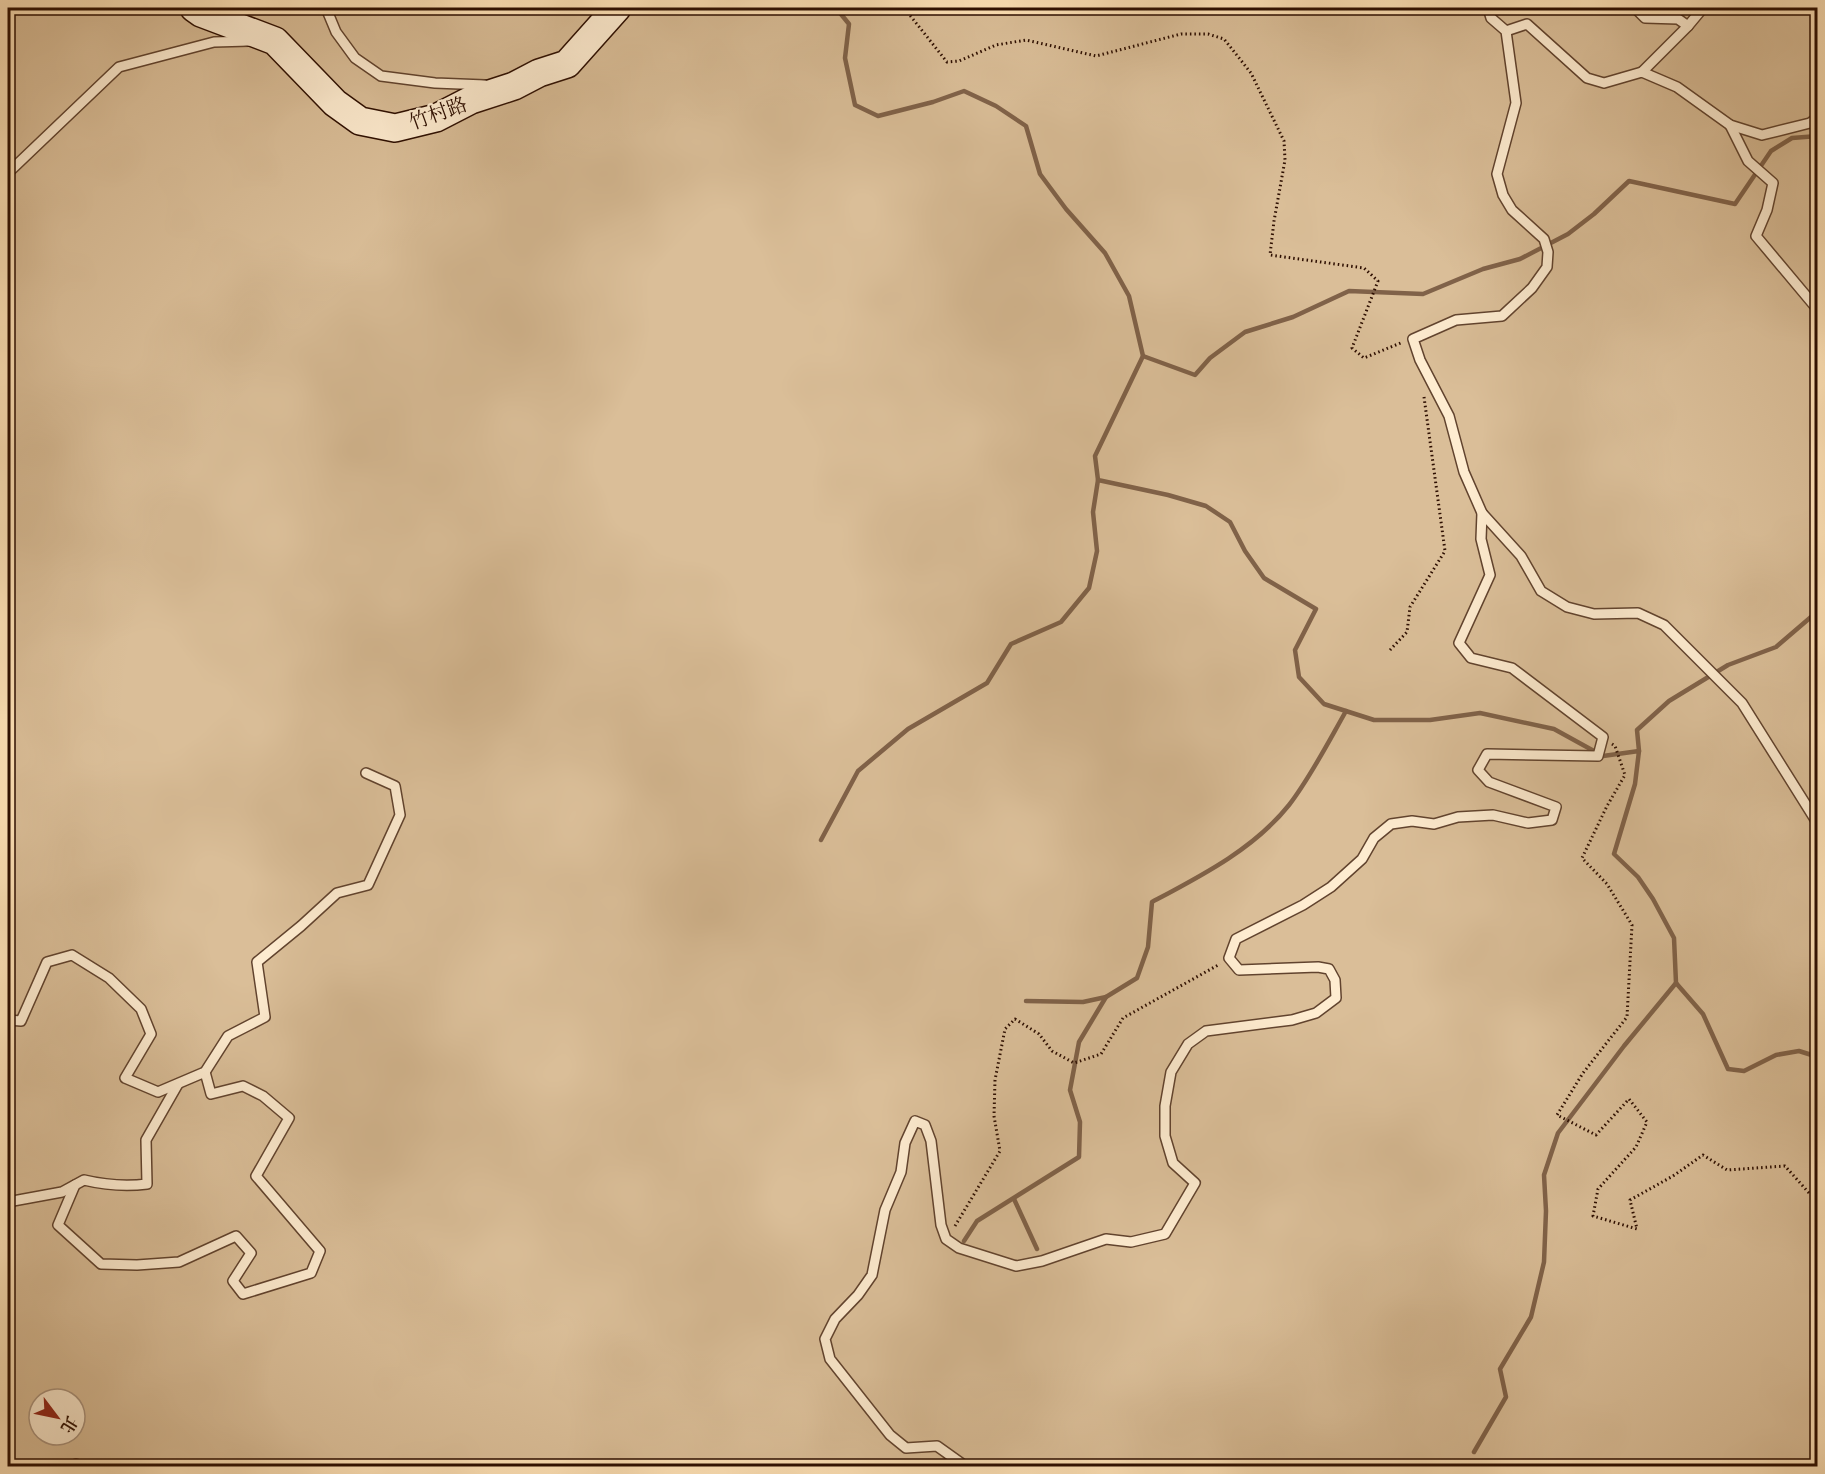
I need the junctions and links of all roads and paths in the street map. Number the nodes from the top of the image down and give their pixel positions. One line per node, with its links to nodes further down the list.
1 (326, 8): 12 (lane)
2 (617, 8): 12 (street, 竹村路)
3 (900, 8): 17 (path)
4 (1488, 8): 9 (lane)
5 (1635, 8): 8 (lane)
6 (1703, 8): 8 (lane)
7 (199, 9): 10 (street, 竹村路)
8 (1688, 26): 11 (lane)
9 (1506, 31): 11 (lane); 17 (lane)
10 (275, 41): 12 (street, 竹村路); 15 (lane)
11 (1642, 72): 14 (lane)
12 (514, 86)
13 (1818, 117): 14 (lane)
14 (1730, 125): 16 (lane)
15 (8, 173)
16 (1818, 310)
17 (1413, 339): 19 (lane)
18 (1424, 394): 20 (path)
19 (1482, 513): 21 (lane); 23 (lane)
20 (1390, 650)
21 (1603, 737): 24 (lane); 30 (path)
22 (366, 772): 26 (lane)
23 (1818, 824)
24 (1229, 958): 31 (path); 31 (lane)
25 (8, 1020): 27 (lane)
26 (205, 1072): 27 (lane); 28 (lane)
27 (178, 1083): 28 (lane)
28 (75, 1185): 29 (lane)
29 (8, 1199)
30 (1818, 1203)
31 (946, 1239): 34 (lane)
32 (1818, 1428): 33 (path)
33 (1818, 1437)
34 (965, 1467)

